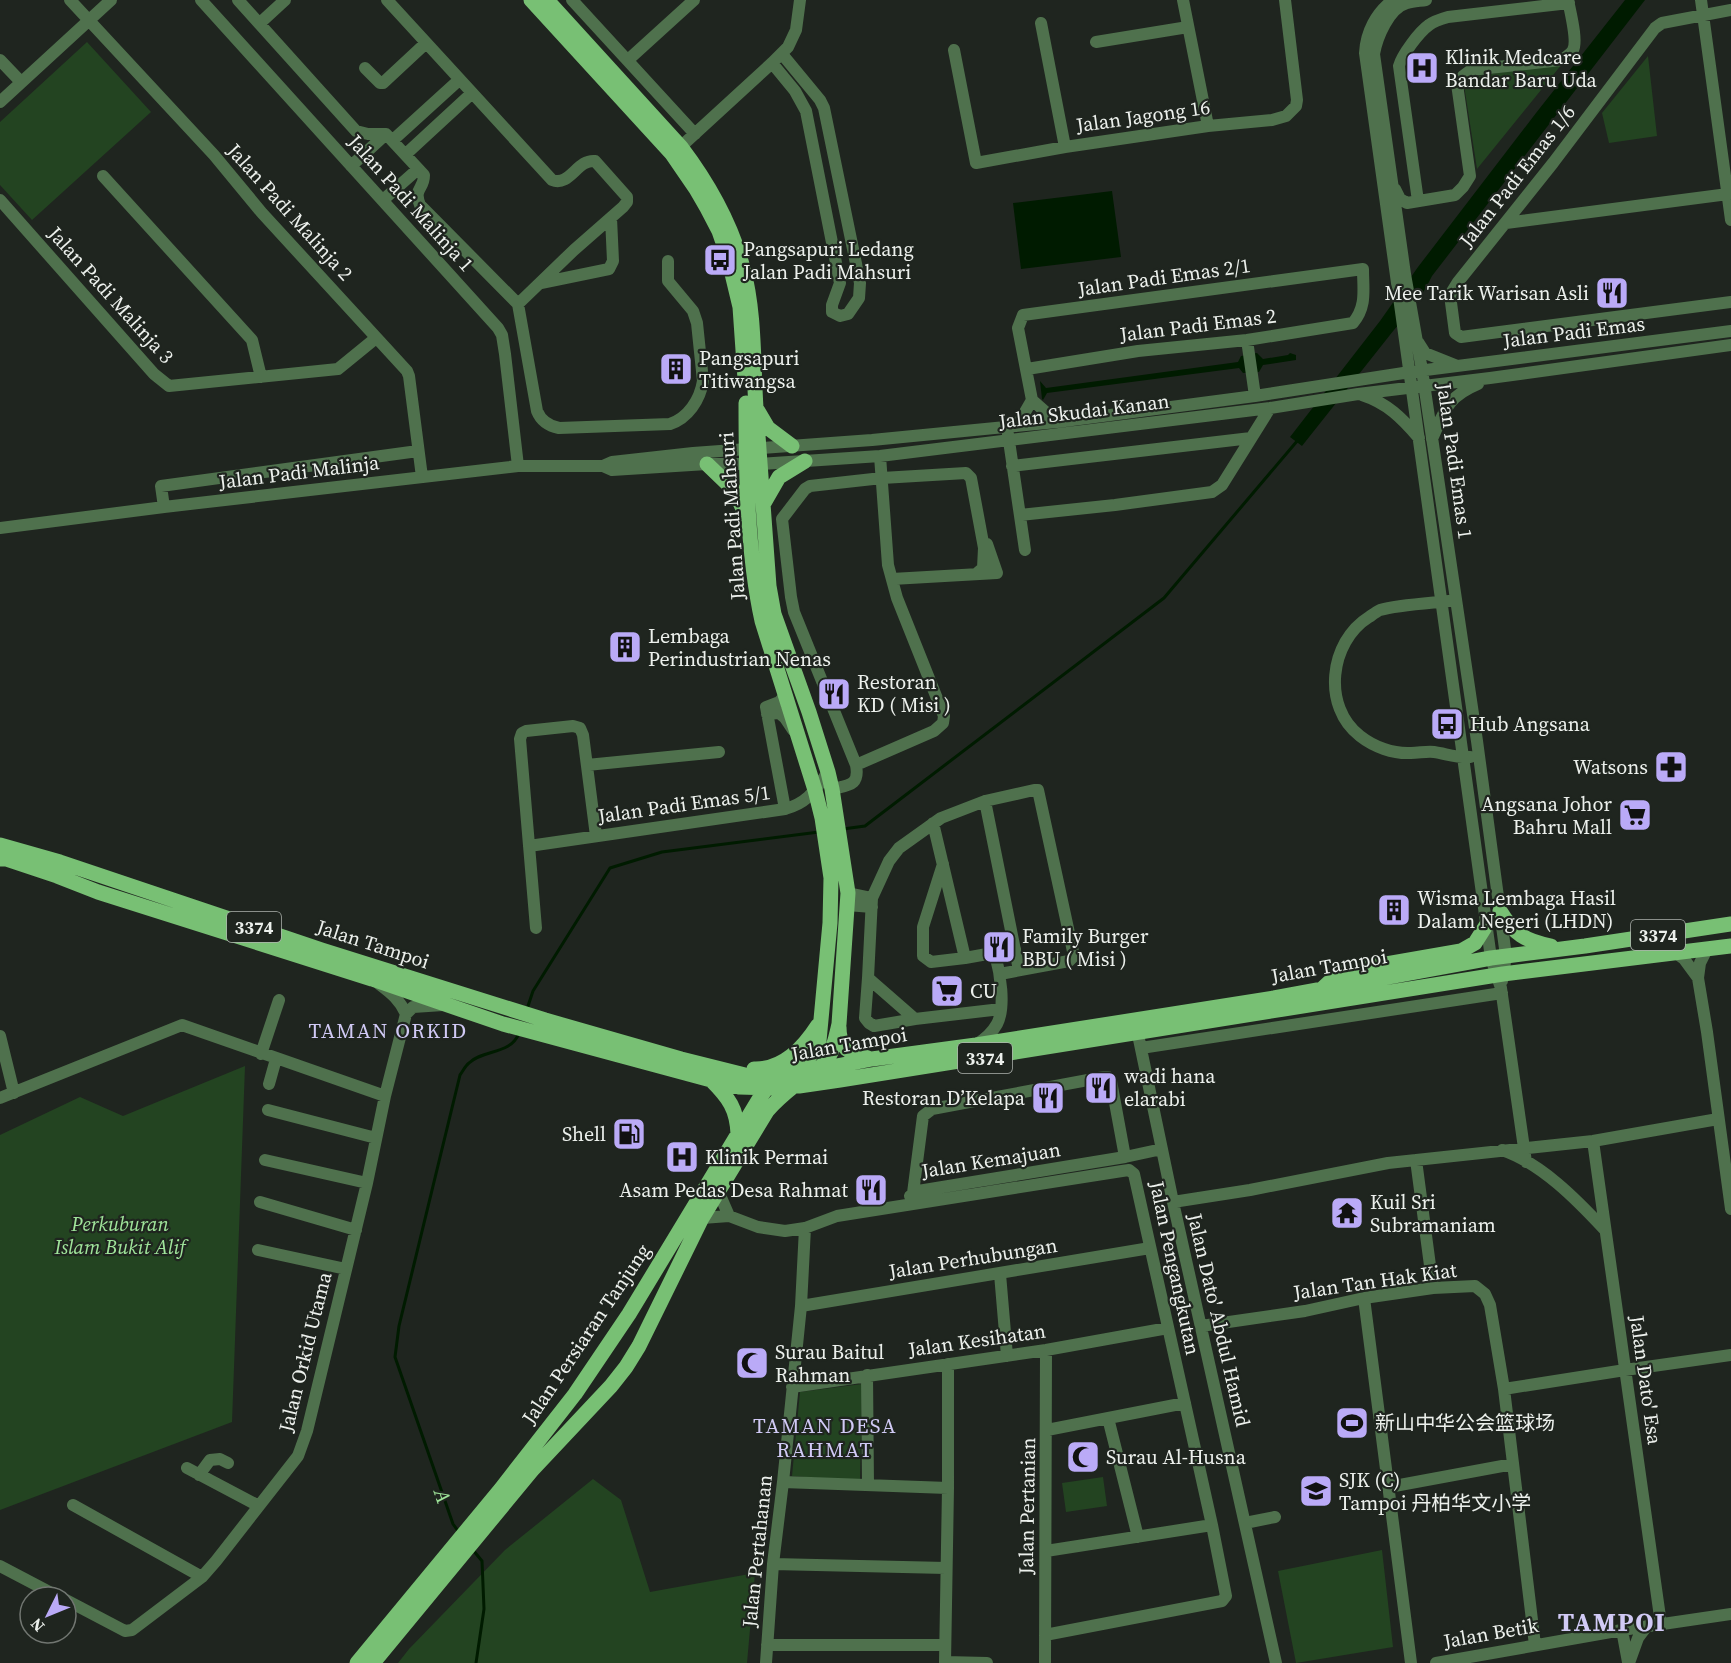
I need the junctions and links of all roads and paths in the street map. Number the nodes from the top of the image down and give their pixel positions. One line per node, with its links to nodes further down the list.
1 (70, 0): 19 (street, Jalan Padi Malinja 2)
2 (111, 0): 19 (street)
3 (201, 0): 43 (street, Jalan Padi Malinja 1)
4 (238, 0): 20 (street)
5 (285, 0): 20 (street)
6 (387, 0): 24 (street)
7 (531, 0): 41 (main road, Jalan Padi Mahsuri)
8 (547, 0): 41 (main road, Jalan Padi Mahsuri)
9 (572, 0): 28 (street)
10 (694, 0): 28 (street)
11 (800, 0): 26 (street)
12 (1183, 0): 22 (street)
13 (1285, 0): 37 (street, Jalan Jagong 16)
14 (1393, 0): 56 (street, Jalan Padi Emas 1)
15 (1426, 0): 46 (street, Jalan Padi Emas 1)
16 (1569, 2): 50 (street); 50 (street)
17 (1702, 6): 18 (street, Jalan Padi Emas 1/6); 47 (street); 54 (street, Jalan Padi Emas 1/6)
18 (1731, 10)
19 (88, 21): 32 (street); 63 (street, Jalan Padi Malinja 2)
20 (260, 23): 39 (street)
21 (1041, 24): 40 (street)
22 (1188, 27): 23 (street); 37 (street)
23 (1096, 42)
24 (426, 43): 30 (street); 31 (street)
25 (954, 50): 40 (street, Jalan Jagong 16)
26 (782, 54): 29 (street); 35 (street)
27 (0, 60): 32 (street)
28 (628, 60): 38 (street)
29 (772, 63): 36 (street); 38 (street)
30 (365, 68)
31 (459, 80): 33 (street); 39 (street)
32 (21, 82): 34 (street)
33 (471, 94): 42 (street); 51 (street)
34 (0, 102)
35 (824, 108): 36 (street); 36 (street)
36 (806, 111)
37 (1208, 126): 40 (street, Jalan Jagong 16)
38 (695, 134): 41 (street)
39 (390, 137): 42 (street); 43 (street)
40 (1065, 147)
41 (676, 151): 76 (main road, Jalan Padi Mahsuri); 85 (main road, Jalan Padi Mahsuri)
42 (406, 154): 44 (street)
43 (351, 166): 49 (street, Jalan Padi Malinja 1)
44 (418, 169): 49 (street); 59 (street)
45 (103, 176): 70 (street)
46 (1393, 183): 50 (street); 53 (street, Jalan Padi Emas 1)
47 (1728, 194): 52 (street); 54 (street)
48 (0, 200): 70 (street, Jalan Padi Malinja 3)
49 (383, 200): 88 (street, Jalan Padi Malinja 1)
50 (1412, 202): 53 (street)
51 (611, 218): 57 (street); 57 (street)
52 (1731, 220)
53 (1398, 223): 56 (street, Jalan Padi Emas 1)
54 (1506, 223): 58 (street, Jalan Padi Emas 1/6)
55 (668, 261): 59 (street)
56 (1401, 278): 61 (street, Jalan Padi Emas 1)
57 (540, 283): 59 (street)
58 (1731, 302)
59 (518, 304)
60 (1364, 304): 65 (street, Jalan Padi Emas 2); 68 (street, Jalan Padi Emas 2/1)
61 (1408, 325): 64 (street, Jalan Padi Emas 1); 69 (street, Jalan Padi Emas 1)
62 (1731, 331): 67 (street, Jalan Padi Emas)
63 (376, 338): 70 (street, Jalan Padi Malinja 3); 83 (street, Jalan Padi Malinja 2)
64 (1416, 338): 67 (street); 69 (street, Jalan Padi Emas 1)
65 (1247, 340): 68 (street, Jalan Padi Emas 2); 74 (street)
66 (1731, 345): 71 (street, Jalan Padi Emas)
67 (1459, 366): 69 (street, Jalan Padi Emas)
68 (1027, 369): 75 (street, Jalan Padi Emas 2/1)
69 (1416, 371): 72 (street, Jalan Padi Emas 1); 74 (street, Jalan Skudai Kanan)
70 (261, 376)
71 (1490, 378): 72 (street, Jalan Padi Emas); 81 (street)
72 (1418, 386): 73 (street, Jalan Skudai Kanan); 81 (street, Jalan Padi Emas 1)
73 (1354, 394): 77 (street, Jalan Skudai Kanan); 81 (street)
74 (1256, 396): 78 (street, Jalan Skudai Kanan)
75 (1032, 400): 78 (street); 79 (street)
76 (756, 405): 82 (main road); 85 (main road, Jalan Padi Mahsuri)
77 (1270, 408): 79 (street, Jalan Skudai Kanan); 80 (street)
78 (1057, 422): 79 (street, Jalan Skudai Kanan)
79 (1011, 431): 82 (street, Jalan Skudai Kanan); 84 (street, Jalan Skudai Kanan); 90 (street)
80 (1251, 438): 90 (street); 95 (street)
81 (1426, 439): 102 (street, Jalan Padi Emas 1); 103 (street, Jalan Padi Emas 1)
82 (792, 446): 85 (street, Jalan Skudai Kanan)
83 (418, 451): 91 (street, Jalan Padi Malinja 2); 94 (street)
84 (880, 456): 86 (street, Jalan Skudai Kanan); 92 (street)
85 (753, 457): 86 (street, Jalan Skudai Kanan); 87 (street, Jalan Padi Malinja); 89 (street, Jalan Padi Malinja); 93 (main road, Jalan Padi Mahsuri); 97 (main road, Jalan Padi Mahsuri)
86 (805, 461): 93 (main road)
87 (707, 464): 89 (street, Jalan Padi Malinja); 97 (main road)
88 (518, 466): 89 (street, Jalan Padi Malinja); 91 (street, Jalan Padi Malinja)
89 (603, 466)
90 (1012, 466): 95 (street)
91 (422, 477): 94 (street, Jalan Padi Malinja)
92 (882, 478): 96 (street); 101 (street); 111 (street)
93 (764, 503): 112 (main road, Jalan Padi Mahsuri)
94 (164, 507): 98 (street, Jalan Padi Malinja)
95 (1020, 515): 99 (street)
96 (980, 522): 100 (street); 100 (street)
97 (750, 526): 104 (main road, Jalan Padi Mahsuri)
98 (0, 528)
99 (1025, 550)
100 (976, 574): 101 (street)
101 (892, 579): 111 (street)
102 (1456, 601): 103 (street); 108 (street, Jalan Padi Emas 1)
103 (1442, 602): 109 (street, Jalan Padi Emas 1); 109 (street)
104 (786, 695): 105 (street); 106 (main road, Jalan Padi Mahsuri)
105 (767, 711): 106 (street); 116 (street)
106 (799, 738): 114 (main road, Jalan Padi Mahsuri)
107 (719, 752): 110 (street)
108 (1479, 756): 109 (street); 127 (street, Jalan Padi Emas 1)
109 (1464, 758): 128 (street, Jalan Padi Emas 1)
110 (587, 765): 119 (street); 121 (street)
111 (856, 765): 113 (street)
112 (828, 772): 113 (main road, Jalan Padi Mahsuri); 114 (street, Jalan Padi Emas 5/1)
113 (832, 789): 117 (main road, Jalan Padi Mahsuri)
114 (815, 790): 116 (street, Jalan Padi Emas 5/1); 117 (main road, Jalan Padi Mahsuri)
115 (985, 801): 118 (street); 132 (street); 139 (street)
116 (785, 809): 119 (street, Jalan Padi Emas 5/1)
117 (829, 818): 122 (main road, Jalan Padi Mahsuri)
118 (933, 824): 124 (street); 126 (street)
119 (596, 836): 121 (street, Jalan Padi Emas 5/1)
120 (0, 845): 153 (main road, Jalan Tampoi / 3374)
121 (529, 846): 130 (street)
122 (834, 851): 125 (main road, Jalan Padi Mahsuri); 150 (main road, Jalan Padi Mahsuri)
123 (0, 859): 143 (main road, Jalan Tampoi / 3374)
124 (943, 864): 138 (street); 138 (street)
125 (847, 899): 126 (street); 152 (main road, Jalan Padi Mahsuri)
126 (872, 903): 141 (street)
127 (1500, 911): 133 (main road); 137 (street, Jalan Padi Emas 1)
128 (1487, 924): 137 (street, Jalan Padi Emas 1); 145 (main road)
129 (1731, 924): 133 (main road, Jalan Tampoi / 3374)
130 (536, 928)
131 (1731, 946): 134 (main road, Jalan Tampoi / 3374)
132 (1015, 949): 136 (street); 139 (street)
133 (1563, 949): 137 (main road, Jalan Tampoi / 3374)
134 (1707, 949): 135 (main road, Jalan Tampoi / 3374); 142 (street)
135 (1676, 953): 142 (street); 144 (main road, Jalan Tampoi / 3374)
136 (995, 954): 138 (street); 140 (street)
137 (1499, 957): 144 (street); 145 (main road, Jalan Tampoi / 3374)
138 (965, 958)
139 (1019, 970): 140 (street)
140 (1000, 974): 148 (street)
141 (868, 978): 151 (street); 151 (street)
142 (1698, 978): 171 (street)
143 (372, 979): 147 (main road, Jalan Tampoi / 3374); 149 (street)
144 (1501, 982): 154 (main road, Jalan Tampoi / 3374); 176 (street)
145 (1323, 988): 154 (main road, Jalan Tampoi / 3374)
146 (279, 1000): 157 (street)
147 (450, 1005): 149 (street); 153 (main road, Jalan Tampoi / 3374)
148 (1001, 1009): 151 (street); 156 (street)
149 (406, 1014): 168 (street, Jalan Orkid Utama)
150 (822, 1018): 159 (main road); 163 (main road, Jalan Padi Mahsuri)
151 (915, 1019)
152 (839, 1024): 160 (main road); 161 (main road, Jalan Padi Mahsuri)
153 (544, 1028): 159 (main road, Jalan Tampoi / 3374); 162 (main road, Jalan Tampoi / 3374)
154 (1138, 1034): 156 (main road, Jalan Tampoi / 3374); 164 (main road, Jalan Tampoi / 3374); 177 (street, Jalan Dato' Abdul Hamid)
155 (0, 1036): 167 (street)
156 (976, 1045): 160 (main road, Jalan Tampoi / 3374)
157 (261, 1054): 158 (street); 167 (street)
158 (276, 1059): 165 (street); 168 (street)
159 (681, 1059): 163 (main road, Jalan Tampoi / 3374)
160 (872, 1059): 161 (main road, Jalan Tampoi / 3374)
161 (818, 1070): 163 (main road, Jalan Persiaran Tanjung)
162 (711, 1080): 166 (main road, Jalan Tampoi / 3374); 173 (main road)
163 (791, 1081): 164 (main road, Jalan Tampoi / 3374); 166 (main road, Jalan Tampoi / 3374); 172 (main road, Jalan Persiaran Tanjung)
164 (832, 1082): 172 (main road)
165 (269, 1084)
166 (767, 1088): 173 (main road, Jalan Persiaran Tanjung)
167 (14, 1093): 169 (street)
168 (385, 1096): 174 (street, Jalan Orkid Utama)
169 (0, 1098)
170 (268, 1110): 174 (street)
171 (1718, 1119): 175 (street); 189 (street)
172 (757, 1129): 184 (main road, Jalan Persiaran Tanjung)
173 (738, 1134): 205 (main road, Jalan Persiaran Tanjung)
174 (376, 1138): 183 (street, Jalan Orkid Utama)
175 (1593, 1141): 176 (street); 193 (street, Jalan Dato' Esa)
176 (1525, 1147): 178 (street); 182 (street)
177 (1162, 1149): 179 (street, Jalan Kemajuan); 187 (street, Jalan Dato' Abdul Hamid)
178 (1500, 1150): 181 (street); 182 (street)
179 (1125, 1157): 185 (street, Jalan Kemajuan); 185 (street)
180 (265, 1160): 183 (street)
181 (1416, 1160): 187 (street); 199 (street)
182 (1526, 1162): 193 (street)
183 (367, 1183): 194 (street, Jalan Orkid Utama)
184 (718, 1192): 190 (street); 191 (main road, Jalan Persiaran Tanjung)
185 (913, 1193): 188 (street, Jalan Kemajuan)
186 (260, 1202): 194 (street)
187 (1173, 1202): 202 (street, Jalan Dato' Abdul Hamid)
188 (901, 1206): 192 (street); 195 (street, Jalan Pengangkutan)
189 (1731, 1209)
190 (729, 1216): 191 (street); 192 (street)
191 (702, 1218): 209 (main road, Jalan Persiaran Tanjung)
192 (805, 1228): 201 (street, Jalan Pertahanan)
193 (1604, 1229): 210 (street, Jalan Dato' Esa)
194 (356, 1230): 197 (street, Jalan Orkid Utama)
195 (1150, 1248): 198 (street, Jalan Perhubungan); 203 (street, Jalan Pengangkutan)
196 (258, 1250): 197 (street)
197 (346, 1269): 226 (street, Jalan Orkid Utama)
198 (1000, 1274): 201 (street, Jalan Perhubungan); 207 (street)
199 (1433, 1288): 200 (street, Jalan Tan Hak Kiat); 213 (street, Jalan Tan Hak Kiat)
200 (1364, 1298): 202 (street, Jalan Tan Hak Kiat); 223 (street)
201 (801, 1306): 212 (street, Jalan Pertahanan)
202 (1201, 1326): 228 (street, Jalan Dato' Abdul Hamid)
203 (1168, 1328): 204 (street, Jalan Kesihatan); 214 (street, Jalan Pengangkutan)
204 (1046, 1350): 207 (street, Jalan Kesihatan); 216 (street, Jalan Pertanian)
205 (604, 1353): 209 (main road); 246 (main road, Jalan Persiaran Tanjung)
206 (1731, 1355): 210 (street)
207 (1007, 1356): 208 (street, Jalan Kesihatan)
208 (948, 1364): 211 (street, Jalan Kesihatan); 224 (street)
209 (626, 1367): 247 (main road, Jalan Persiaran Tanjung)
210 (1624, 1370): 213 (street); 239 (street, Jalan Dato' Esa)
211 (867, 1375): 212 (street, Jalan Kesihatan); 222 (street)
212 (792, 1387): 221 (street, Jalan Pertahanan)
213 (1504, 1389): 218 (street, Jalan Tan Hak Kiat)
214 (1185, 1402): 215 (street); 229 (street, Jalan Pengangkutan)
215 (1108, 1418): 216 (street); 230 (street)
216 (1047, 1430): 231 (street, Jalan Pertanian)
217 (228, 1463): 220 (street)
218 (1513, 1464): 223 (street); 245 (street, Jalan Tan Hak Kiat)
219 (187, 1468): 220 (street)
220 (200, 1475): 226 (street)
221 (783, 1482): 222 (street); 232 (street, Jalan Pertahanan)
222 (868, 1485): 224 (street)
223 (1389, 1487): 253 (street)
224 (948, 1488): 234 (street)
225 (73, 1505): 235 (street)
226 (259, 1506): 235 (street, Jalan Orkid Utama)
227 (1275, 1517): 228 (street)
228 (1245, 1523): 252 (street, Jalan Dato' Abdul Hamid)
229 (1212, 1526): 230 (street); 242 (street, Jalan Pengangkutan)
230 (1138, 1537): 231 (street)
231 (1046, 1551): 242 (street, Jalan Pertanian)
232 (773, 1564): 234 (street); 244 (street, Jalan Pertahanan)
233 (0, 1566): 236 (street)
234 (946, 1568): 243 (street)
235 (202, 1576): 237 (street, Jalan Orkid Utama)
236 (36, 1585)
237 (78, 1606)
238 (1731, 1614): 239 (street, Jalan Betik)
239 (1661, 1624): 240 (street, Jalan Betik)
240 (1647, 1626): 241 (street, Jalan Betik); 255 (street)
241 (1622, 1630): 245 (street, Jalan Betik); 255 (street)
242 (1045, 1635): 251 (street, Jalan Pertanian)
243 (945, 1644): 244 (street); 249 (street)
244 (767, 1645): 248 (street, Jalan Pertahanan)
245 (1535, 1645): 254 (street, Jalan Betik)
246 (357, 1663)
247 (373, 1663)
248 (766, 1663)
249 (945, 1663): 250 (street)
250 (987, 1663)
251 (1045, 1663)
252 (1276, 1663)
253 (1411, 1663)
254 (1436, 1663)
255 (1628, 1663)

